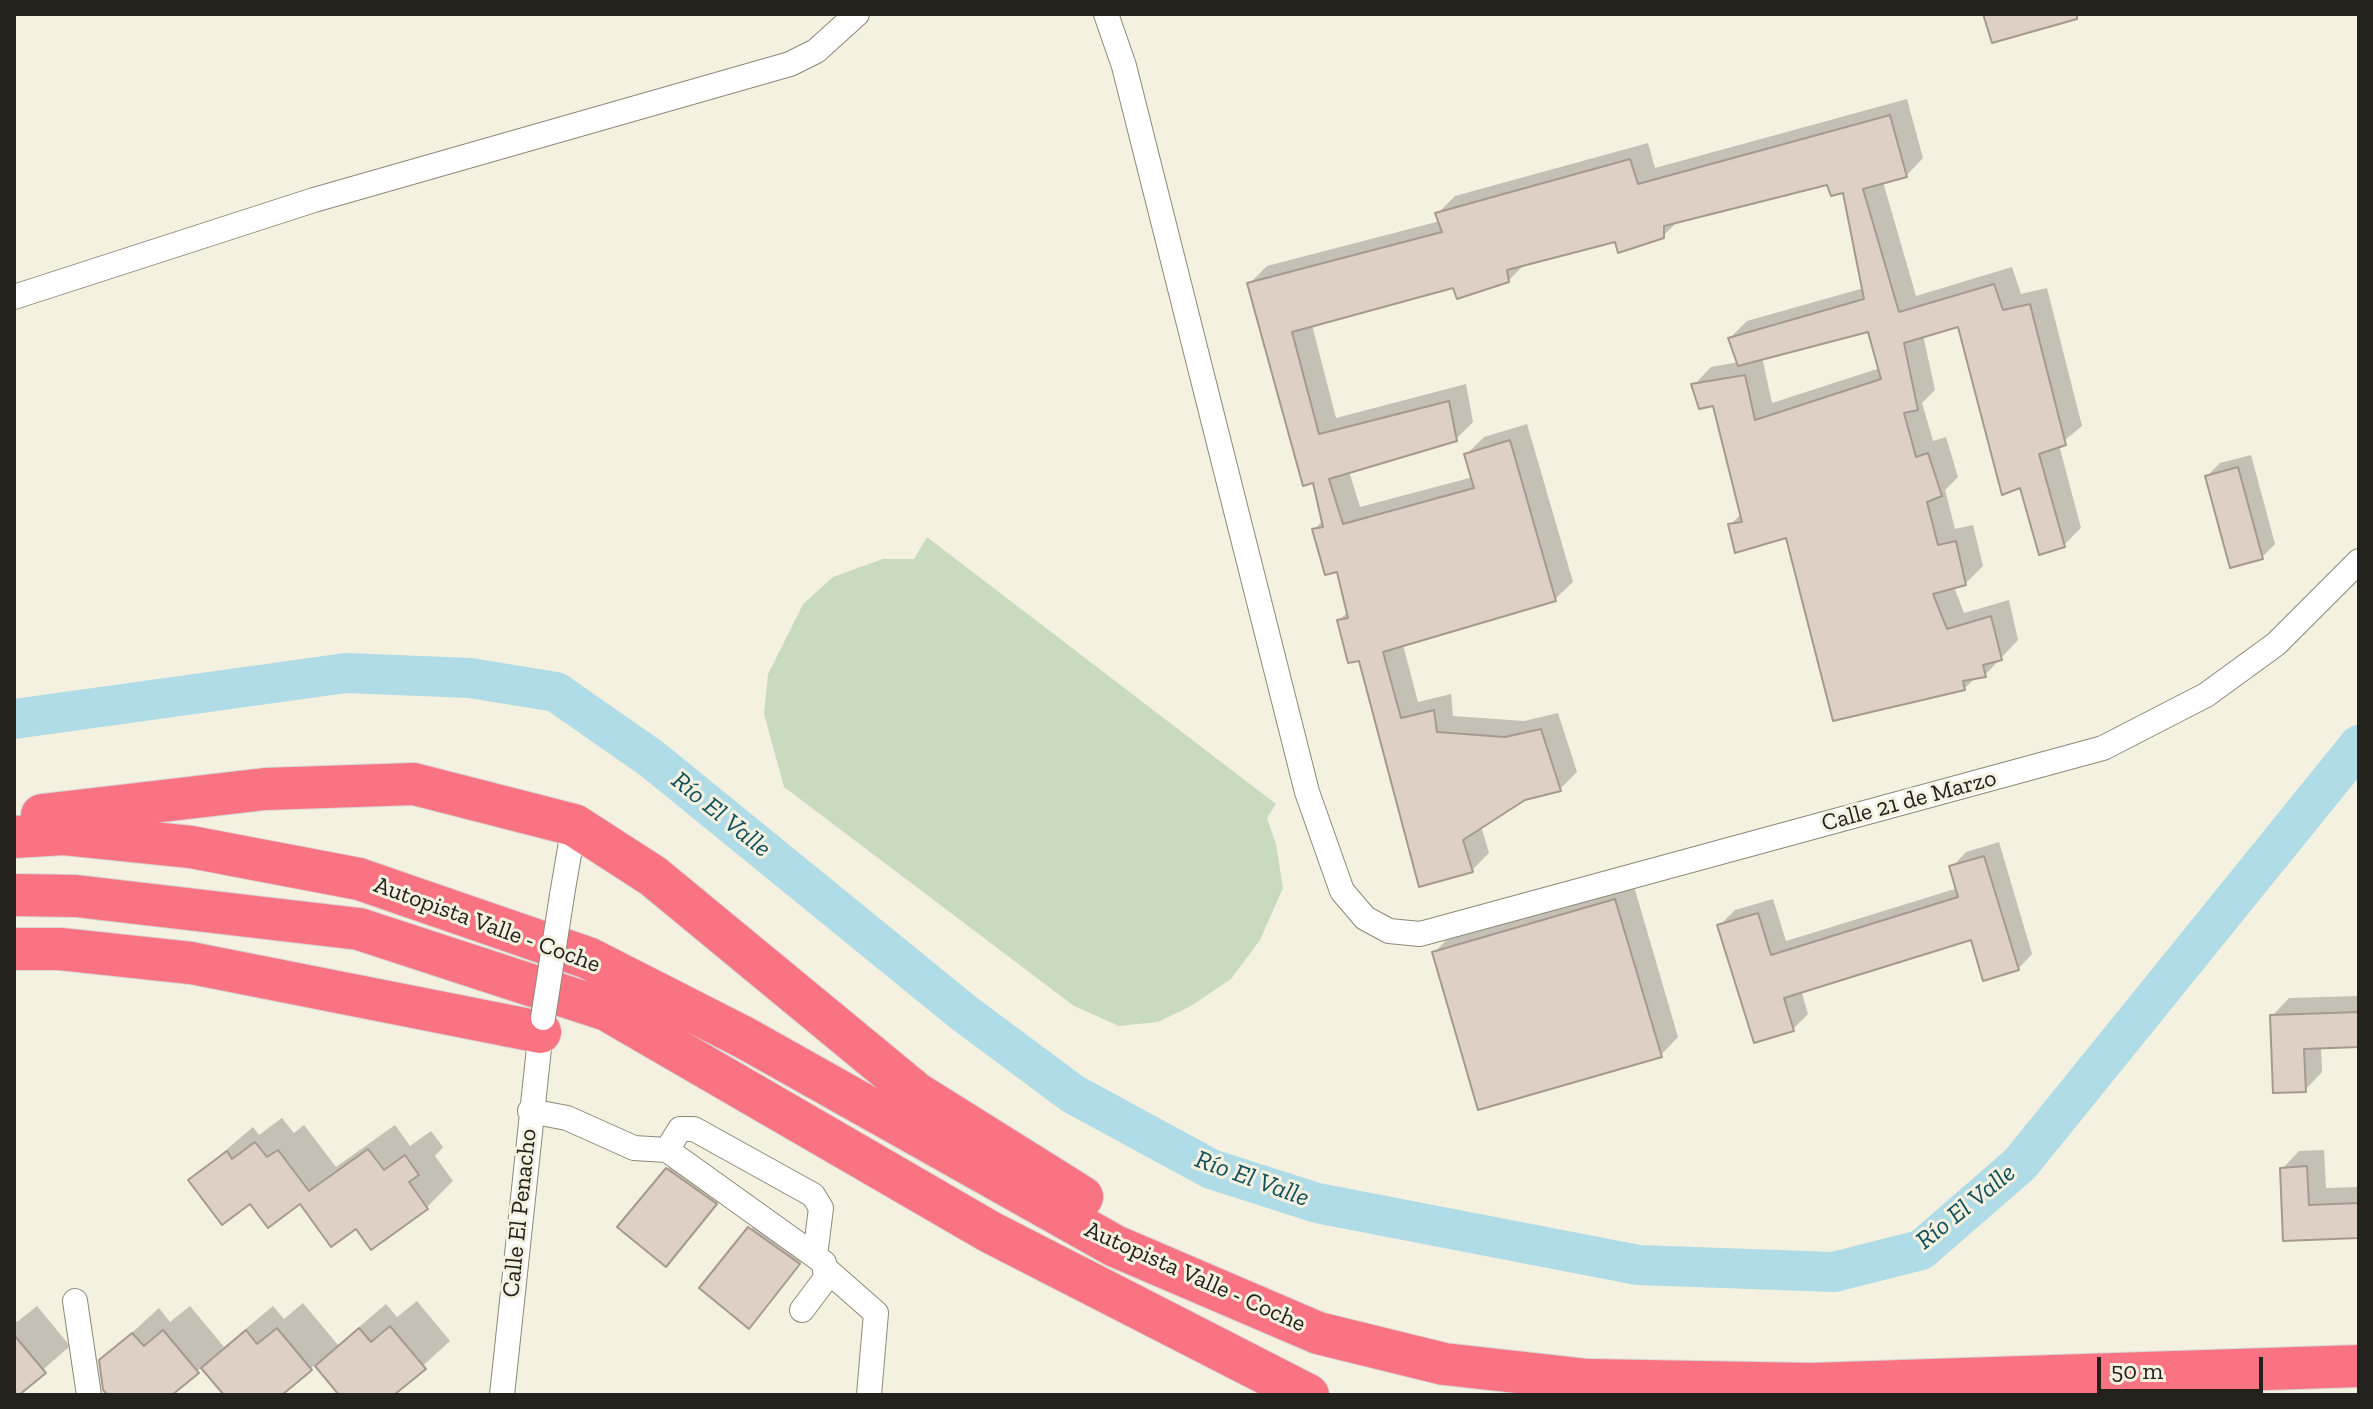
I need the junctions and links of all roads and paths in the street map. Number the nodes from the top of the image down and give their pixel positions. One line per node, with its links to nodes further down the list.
1 (857, 14): 3 (street)
2 (1106, 14): 4 (street, Calle 21 de Marzo)
3 (14, 297)
4 (2359, 561)
5 (14, 818): 6 (highway)
6 (574, 825): 10 (street, Calle El Penacho, bridge); 18 (highway)
7 (14, 837): 18 (highway, Autopista Valle - Coche)
8 (14, 895): 23 (highway, Autopista Valle - Coche)
9 (14, 949): 10 (highway)
10 (541, 1025): 11 (street, Calle El Penacho)
11 (530, 1111): 12 (street); 21 (street, Calle El Penacho)
12 (667, 1150): 13 (street); 14 (street)
13 (778, 1175): 14 (street); 15 (street)
14 (754, 1212): 15 (street)
15 (821, 1263): 17 (street); 22 (street)
16 (75, 1301): 20 (street)
17 (802, 1310)
18 (1266, 1312): 19 (highway, Autopista Valle - Coche)
19 (2359, 1366)
20 (89, 1395)
21 (502, 1395)
22 (869, 1395)
23 (1308, 1395)

